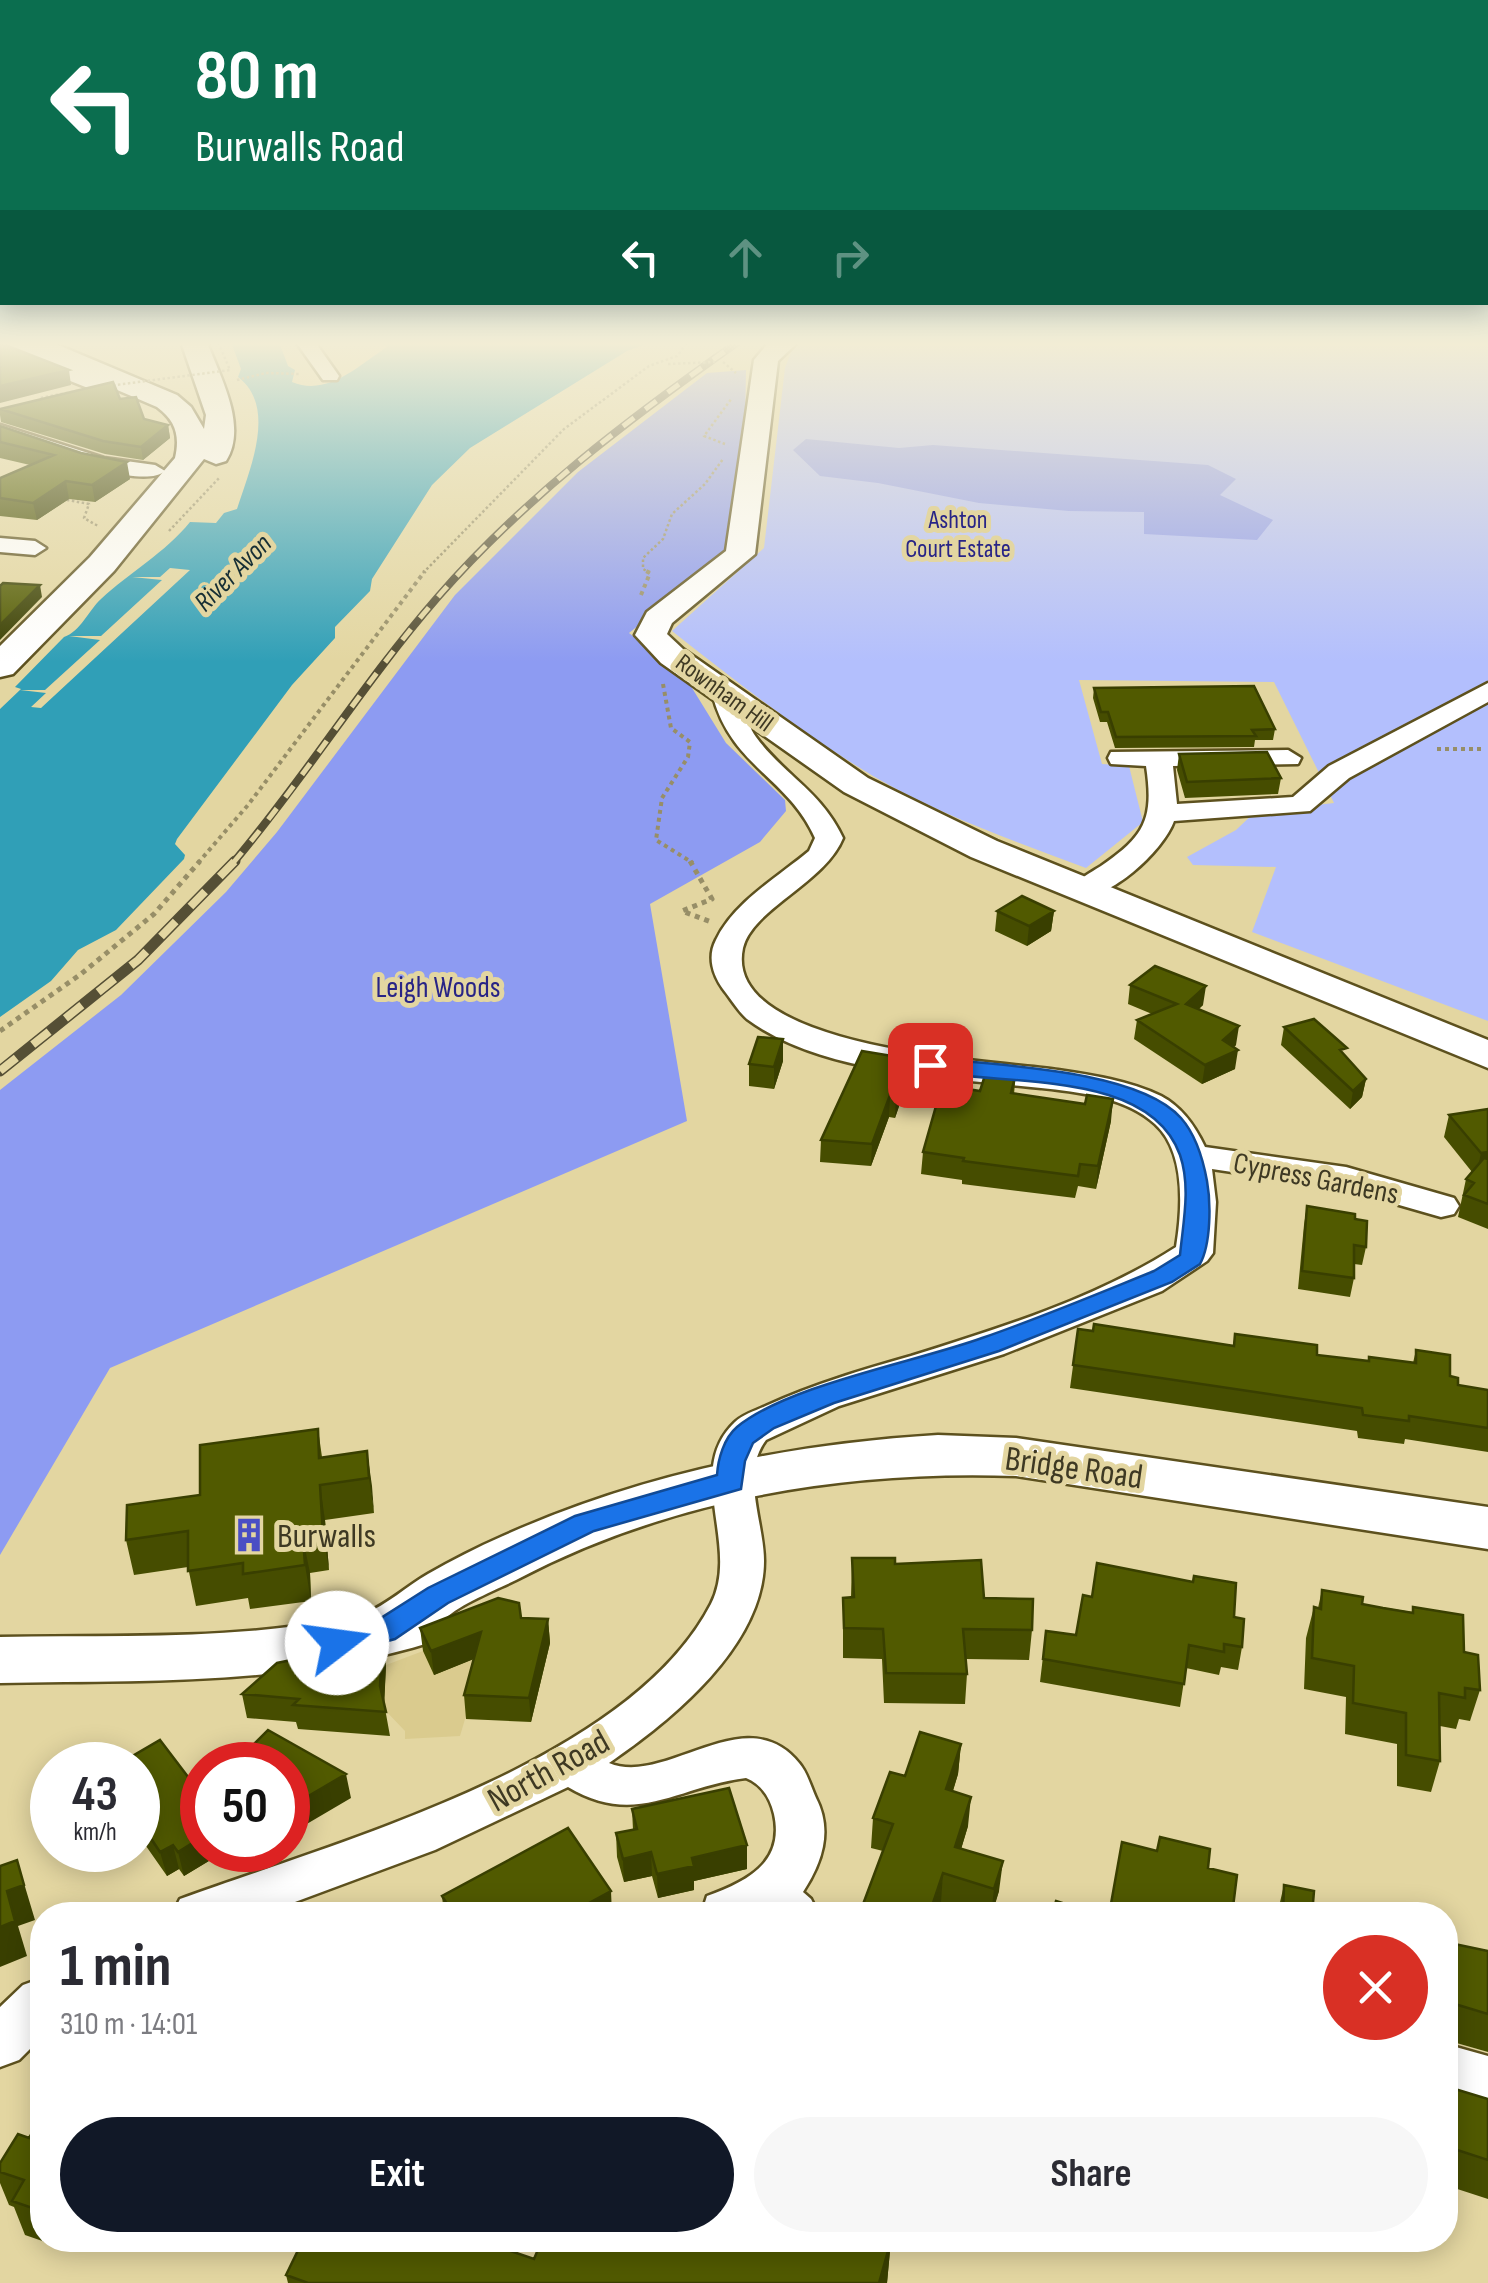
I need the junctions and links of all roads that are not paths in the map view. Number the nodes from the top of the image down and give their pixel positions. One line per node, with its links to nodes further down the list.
1 (54, 449): 4 (street)
2 (209, 449): 7 (highway)
3 (759, 449): 9 (main road, Rownham Hill)
4 (156, 471)
5 (0, 546): 6 (street)
6 (35, 548)
7 (0, 666)
8 (1488, 691): 13 (street)
9 (724, 693): 14 (main road, Rownham Hill); 16 (street)
10 (1121, 758): 11 (street)
11 (1158, 758): 12 (street); 13 (street)
12 (1288, 758)
13 (1165, 813): 14 (street)
14 (1084, 890): 15 (main road, Rownham Hill)
15 (1488, 1055)
16 (1191, 1156): 17 (street, Cypress Gardens); 18 (street)
17 (1441, 1206)
18 (731, 1482): 19 (main road, Bridge Road); 20 (main road, Bridge Road); 21 (street, North Road)
19 (1488, 1528)
20 (0, 1660)
21 (570, 1763): 22 (street, North Road); 23 (street)
22 (233, 1902)
23 (766, 1902)
24 (30, 2013): 25 (street)
25 (0, 2042)
26 (1458, 2074): 27 (street)
27 (1488, 2082)

